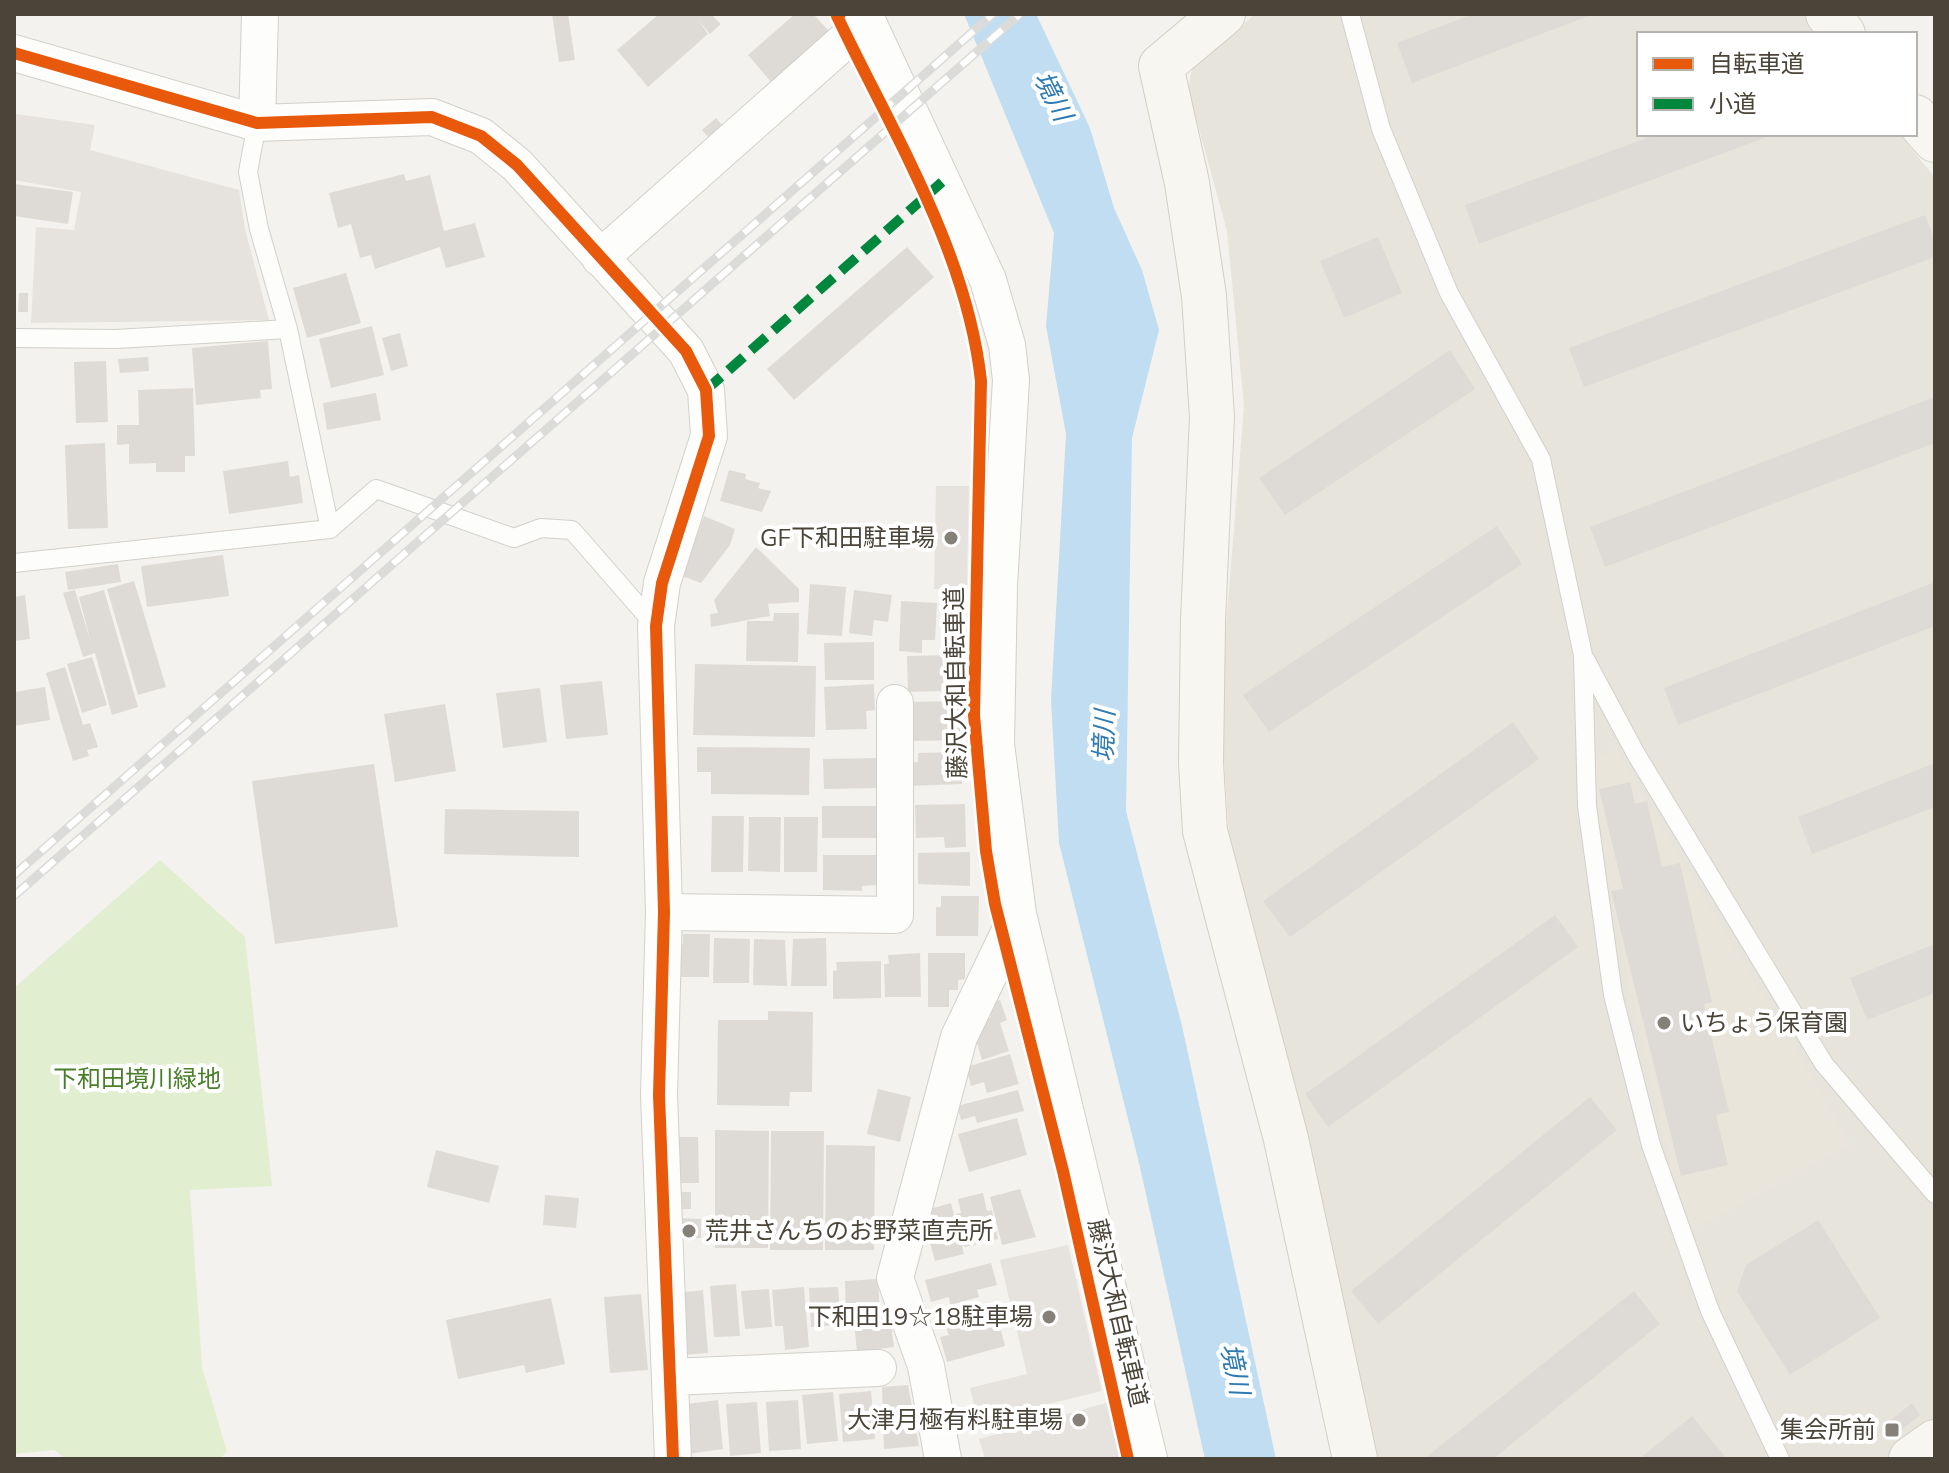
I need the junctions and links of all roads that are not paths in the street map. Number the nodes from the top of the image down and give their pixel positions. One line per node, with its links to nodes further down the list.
1 (260, 14): 9 (street)
2 (1223, 14): 28 (street)
3 (1350, 14): 17 (lane)
4 (1828, 14): 6 (street)
5 (866, 18): 11 (street); 20 (street)
6 (1842, 32)
7 (14, 53): 9 (street)
8 (1917, 119): 10 (street)
9 (257, 123): 11 (street); 12 (lane)
10 (1935, 140)
11 (600, 258): 16 (street)
12 (288, 329): 13 (lane); 14 (lane)
13 (14, 338)
14 (330, 529): 15 (lane); 16 (lane)
15 (14, 563)
16 (656, 626): 19 (street)
17 (1583, 655): 21 (lane); 29 (lane)
18 (895, 703): 19 (street)
19 (664, 912): 23 (street)
20 (1018, 914): 26 (street); 27 (street)
21 (1935, 1194)
22 (878, 1368): 23 (street)
23 (671, 1377): 25 (street)
24 (1935, 1442): 30 (street)
25 (673, 1459)
26 (943, 1459)
27 (1149, 1459)
28 (1355, 1459)
29 (1780, 1459)
30 (1911, 1459)

